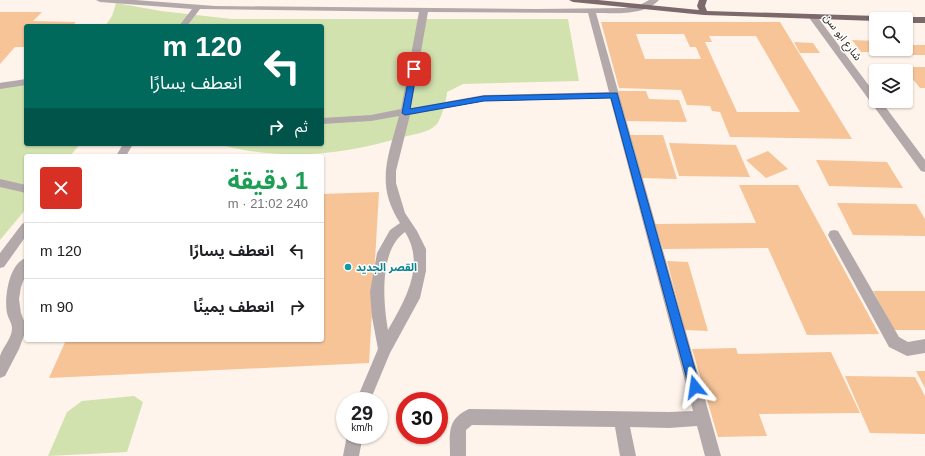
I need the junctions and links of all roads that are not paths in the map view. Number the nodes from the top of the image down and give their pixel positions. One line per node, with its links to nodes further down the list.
1 (100, 0): 6 (street)
2 (573, 0): 5 (main road)
3 (655, 0): 7 (street)
4 (703, 0): 9 (main road)
5 (590, 4): 7 (main road); 8 (street); 17 (street)
6 (198, 7): 8 (street); 14 (street)
7 (642, 7): 9 (main road)
8 (424, 10): 18 (street)
9 (704, 13): 10 (main road)
10 (813, 17): 11 (main road); 20 (street, شارع ابو سن)
11 (869, 19)
12 (913, 20): 13 (main road)
13 (925, 20)
14 (185, 24)
15 (24, 82): 16 (street)
16 (0, 86)
17 (614, 95): 18 (street); 33 (street)
18 (405, 113): 19 (street); 23 (street)
19 (324, 121)
20 (925, 168)
21 (0, 183): 22 (street)
22 (24, 189)
23 (406, 225): 30 (street); 30 (street)
24 (24, 230): 26 (street)
25 (834, 235): 29 (street)
26 (0, 262)
27 (24, 266): 28 (street)
28 (22, 324): 31 (street)
29 (925, 346)
30 (385, 349): 32 (street)
31 (0, 371)
32 (367, 392)
33 (703, 418): 34 (street); 39 (street)
34 (621, 419): 37 (street); 38 (street)
35 (354, 444): 36 (street)
36 (352, 456)
37 (458, 456)
38 (628, 456)
39 (713, 456)

